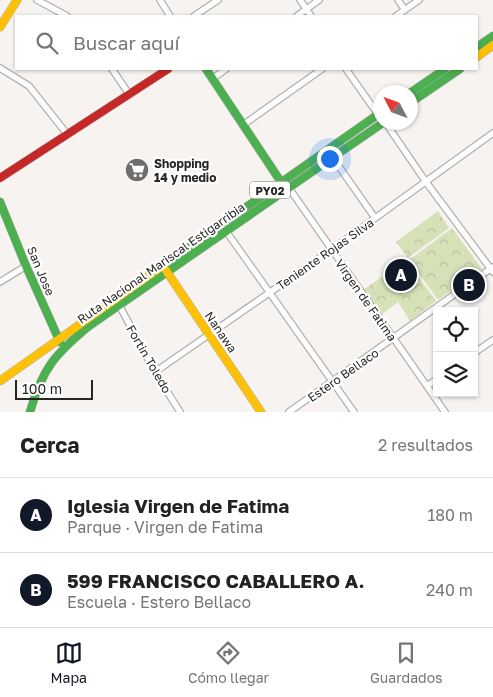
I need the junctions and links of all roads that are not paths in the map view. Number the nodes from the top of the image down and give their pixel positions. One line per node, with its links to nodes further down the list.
1 (17, 0): 17 (main road)
2 (37, 0): 11 (street)
3 (160, 0): 12 (street)
4 (218, 0): 13 (street)
5 (300, 0): 9 (street)
6 (319, 0): 9 (street)
7 (398, 0): 10 (street)
8 (419, 0): 10 (street)
9 (306, 9): 14 (street); 15 (street)
10 (405, 10): 16 (street)
11 (65, 15)
12 (169, 15)
13 (196, 15)
14 (297, 15)
15 (310, 15)
16 (398, 15)
17 (0, 27)
18 (493, 36): 20 (main road)
19 (493, 45): 21 (main road)
20 (478, 46)
21 (478, 56)
22 (0, 68): 41 (street)
23 (113, 70): 33 (street)
24 (166, 70): 33 (main road)
25 (207, 70): 31 (main road)
26 (225, 70): 31 (street)
27 (321, 70): 37 (street)
28 (347, 70): 35 (street)
29 (444, 70): 32 (main road)
30 (459, 70): 34 (main road)
31 (212, 79): 37 (main road)
32 (418, 88)
33 (129, 94): 41 (main road)
34 (418, 98)
35 (373, 106)
36 (373, 120): 44 (main road, Ruta Nacional Mariscal Estigarribia / PY02)
37 (243, 125): 44 (main road)
38 (373, 130): 42 (main road, Ruta Nacional Mariscal Estigarribia / PY02)
39 (390, 130): 45 (street)
40 (493, 133): 45 (street, Teniente Rojas Silva)
41 (67, 134): 43 (main road)
42 (332, 158): 46 (main road, Ruta Nacional Mariscal Estigarribia / PY02); 48 (street)
43 (0, 178)
44 (281, 182): 52 (main road, Ruta Nacional Mariscal Estigarribia / PY02)
45 (426, 182): 48 (street, Teniente Rojas Silva); 53 (street)
46 (289, 188): 49 (main road, Ruta Nacional Mariscal Estigarribia / PY02); 50 (street, Virgen de Fatima)
47 (0, 202): 51 (main road, San Jose)
48 (375, 218): 50 (street, Teniente Rojas Silva)
49 (226, 231): 52 (main road, Ruta Nacional Mariscal Estigarribia / PY02); 55 (street)
50 (331, 250): 55 (street, Teniente Rojas Silva); 58 (street, Virgen de Fatima)
51 (26, 266): 54 (street); 59 (main road, San Jose)
52 (165, 268): 56 (main road, Ruta Nacional Mariscal Estigarribia / PY02); 57 (main road, Nanawa); 59 (main road, Ruta Nacional Mariscal Estigarribia / PY02)
53 (492, 269): 58 (street, Estero Bellaco)
54 (0, 282)
55 (269, 293): 57 (street, Teniente Rojas Silva); 67 (street)
56 (118, 305): 61 (main road, Ruta Nacional Mariscal Estigarribia / PY02); 65 (street, Fortin Toledo)
57 (209, 334): 65 (street, Teniente Rojas Silva); 72 (main road, Nanawa)
58 (394, 339): 67 (street, Estero Bellaco); 69 (street, Virgen de Fatima)
59 (58, 340): 61 (main road, San Jose); 63 (main road, PY02)
60 (493, 340): 62 (street)
61 (64, 347): 64 (main road, Ruta Nacional Mariscal Estigarribia / PY02)
62 (475, 352)
63 (38, 355): 64 (main road); 66 (main road, PY02)
64 (50, 364): 70 (main road, Ruta Nacional Mariscal Estigarribia)
65 (155, 372): 71 (street, Fortin Toledo)
66 (0, 381)
67 (332, 382): 73 (street, Estero Bellaco); 74 (street)
68 (433, 382): 69 (street)
69 (427, 386): 75 (street, Virgen de Fatima)
70 (30, 412)
71 (180, 412)
72 (261, 412)
73 (289, 412)
74 (354, 412)
75 (445, 412)

